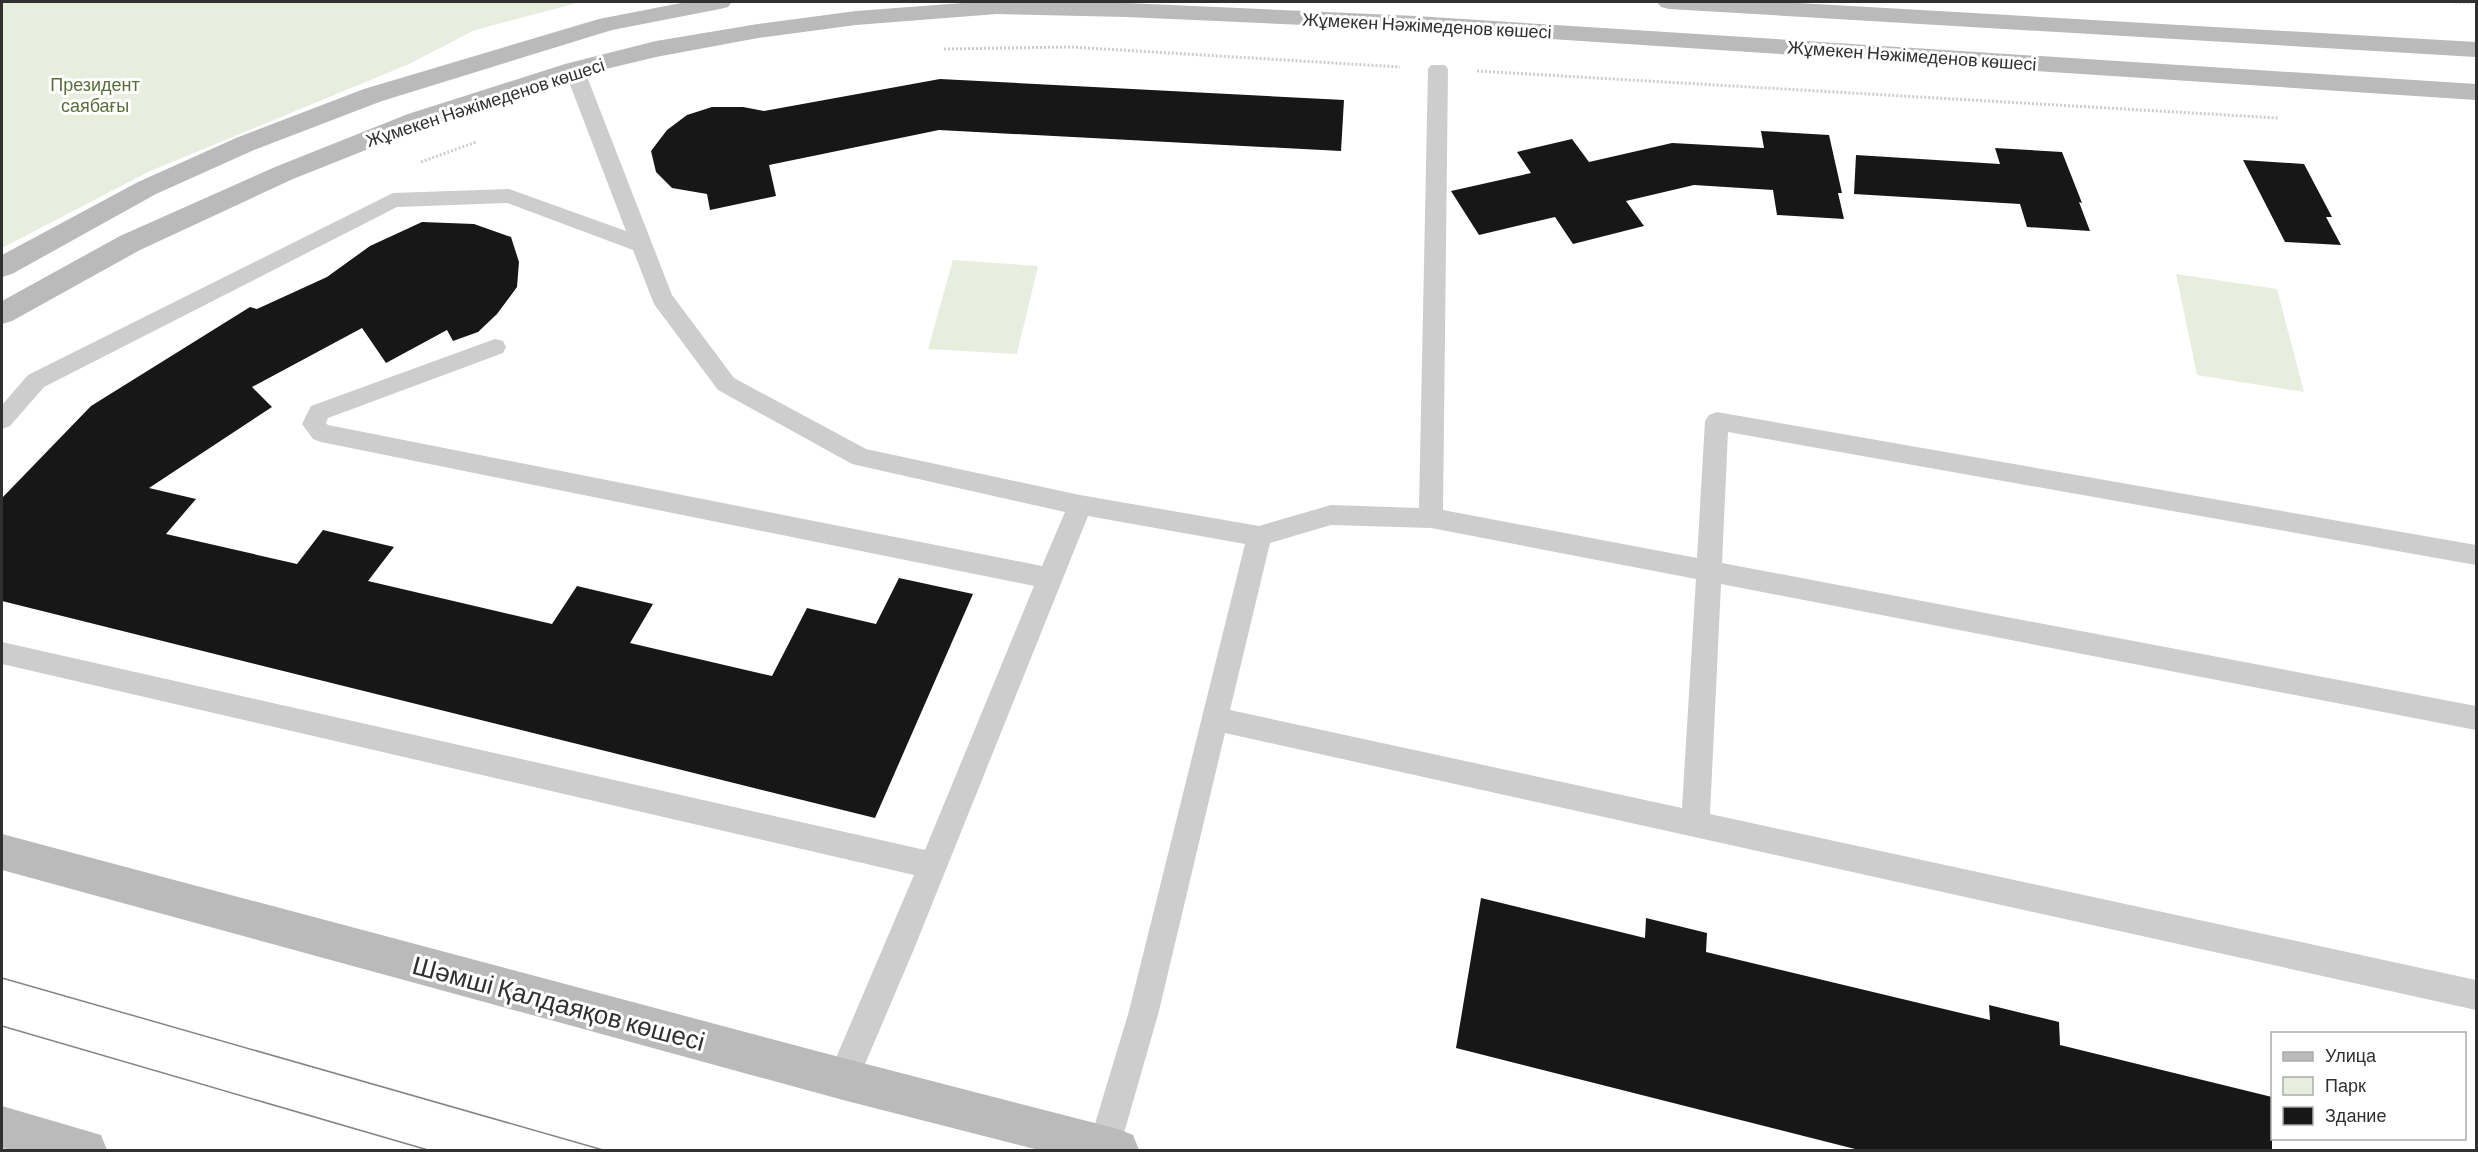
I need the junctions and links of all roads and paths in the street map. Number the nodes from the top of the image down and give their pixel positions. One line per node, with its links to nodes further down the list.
1 (720, 2): 14 (main road, Жұмекен Нәжімеденов көшесі)
2 (1669, 2): 6 (main road, Жұмекен Нәжімеденов көшесі)
3 (2455, 2): 4 (path)
4 (2476, 2)
5 (942, 50): 8 (path)
6 (2476, 50)
7 (574, 69): 9 (main road, Жұмекен Нәжімеденов көшесі); 13 (lane); 15 (main road, Жұмекен Нәжімеденов көшесі)
8 (1438, 69): 10 (path); 19 (lane)
9 (2476, 92)
10 (2285, 119)
11 (484, 140): 12 (path)
12 (419, 163)
13 (641, 244): 17 (lane); 18 (lane)
14 (2, 267)
15 (2, 314)
16 (495, 347): 22 (lane)
17 (2, 420)
18 (1080, 505): 20 (lane); 22 (lane)
19 (1431, 518): 20 (lane); 24 (lane)
20 (1259, 536): 25 (lane)
21 (2476, 555): 26 (lane)
22 (1049, 578): 28 (lane)
23 (2, 653): 28 (lane)
24 (2476, 718)
25 (1215, 719): 26 (lane); 32 (lane)
26 (1695, 824): 29 (lane)
27 (2, 852): 30 (main road, Шәмші Қалдаяқов көшесі)
28 (933, 866): 30 (lane)
29 (2476, 995)
30 (843, 1079): 32 (main road, Шәмші Қалдаяқов көшесі)
31 (2, 1127): 33 (main road)
32 (1111, 1149)
33 (86, 1150)

